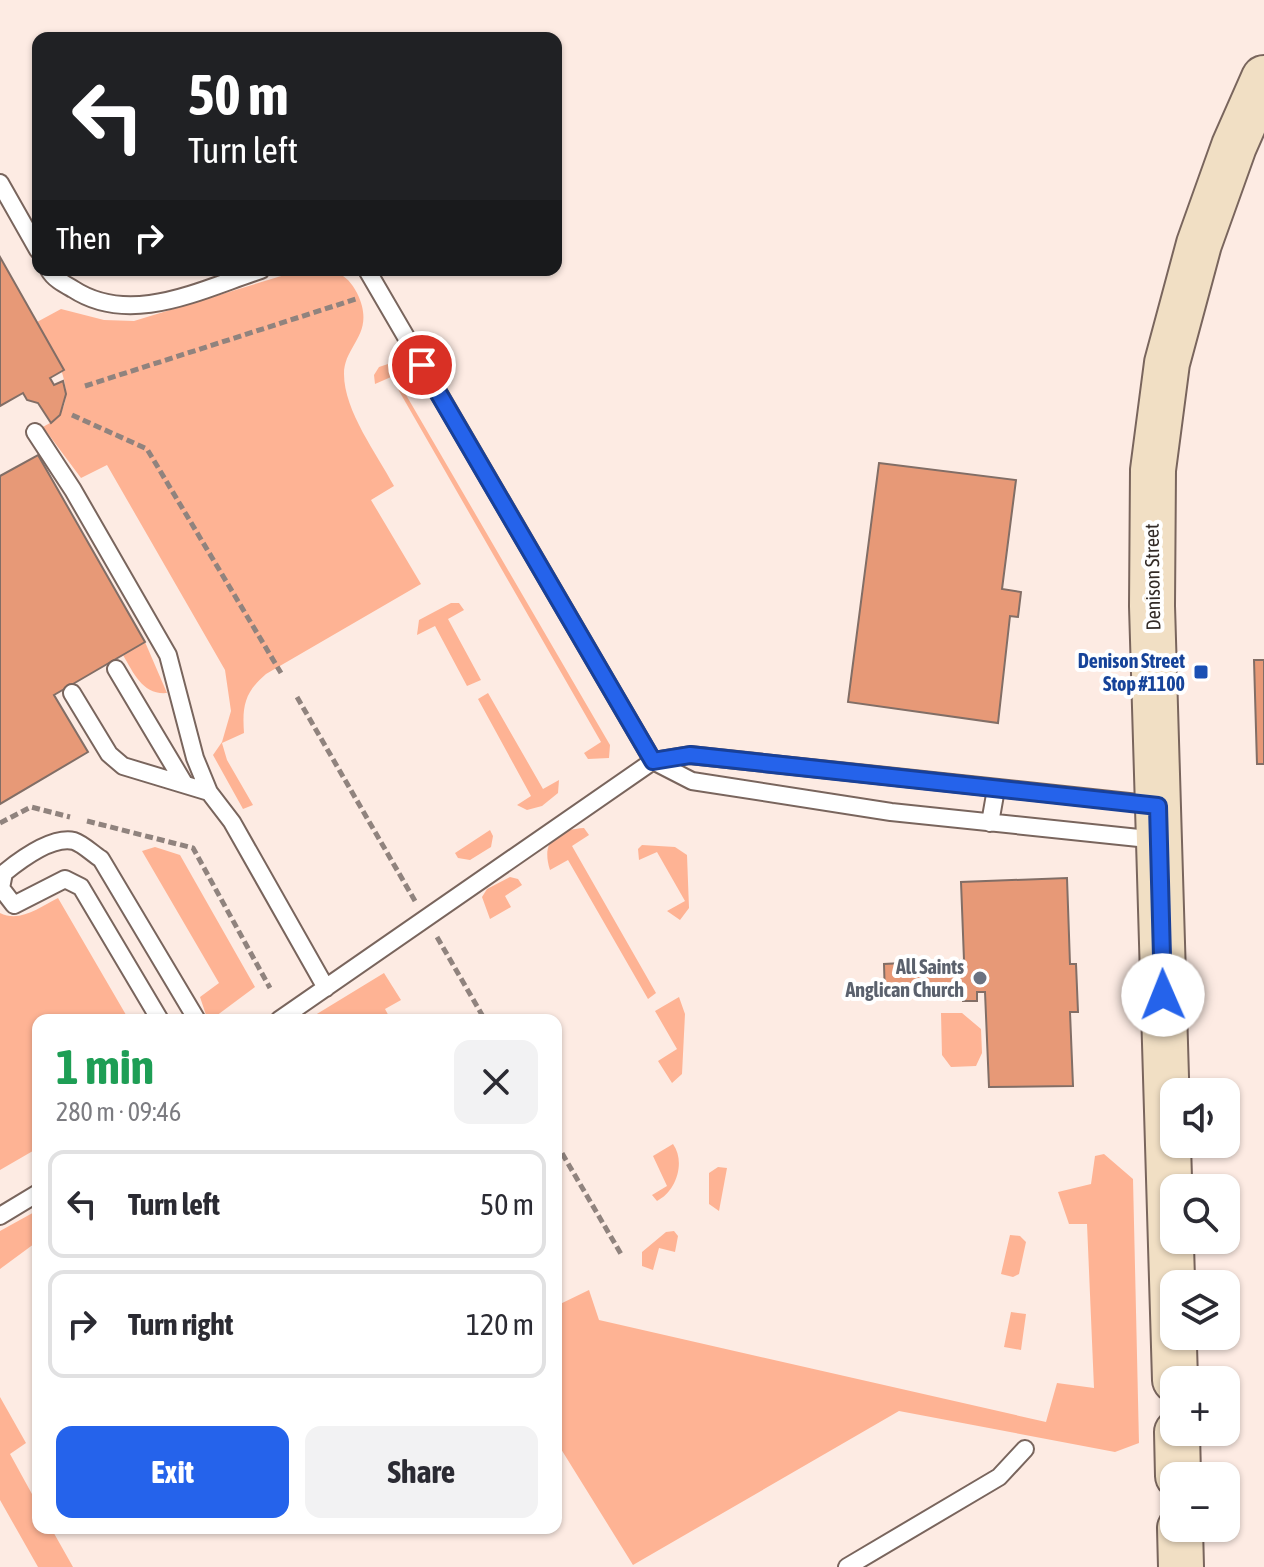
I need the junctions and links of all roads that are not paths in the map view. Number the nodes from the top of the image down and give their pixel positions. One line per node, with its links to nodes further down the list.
1 (1264, 78): 15 (main road, Denison Street)
2 (0, 183): 3 (lane)
3 (32, 239)
4 (52, 276): 5 (lane)
5 (243, 276)
6 (370, 276): 10 (lane)
7 (35, 432): 13 (lane)
8 (116, 669): 11 (lane)
9 (72, 693): 11 (lane)
10 (653, 761): 12 (lane); 14 (lane); 16 (lane)
11 (184, 783): 13 (lane)
12 (996, 789): 14 (lane); 15 (lane)
13 (209, 792): 16 (lane)
14 (990, 823): 15 (lane)
15 (1159, 823): 22 (main road, Denison Street)
16 (326, 988): 19 (lane)
17 (156, 1014): 18 (lane)
18 (193, 1014)
19 (288, 1014)
20 (32, 1197): 21 (lane)
21 (0, 1216)
22 (1175, 1366)
23 (1025, 1449): 25 (lane)
24 (1180, 1542): 26 (main road)
25 (847, 1567)
26 (1181, 1567)

